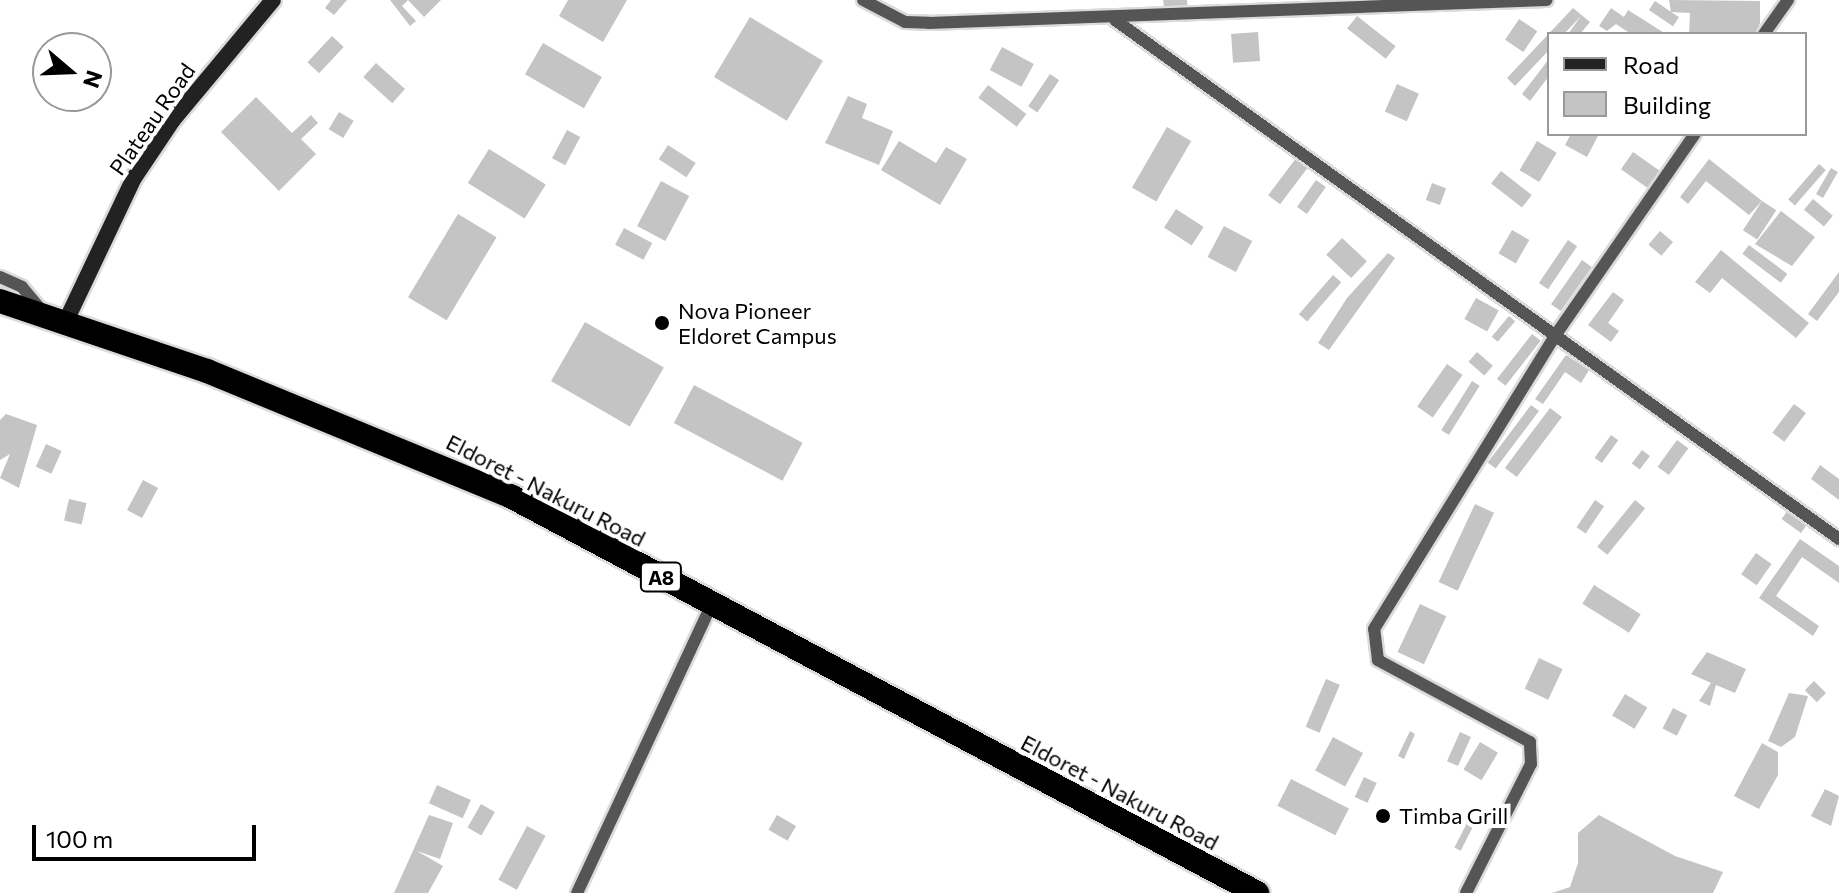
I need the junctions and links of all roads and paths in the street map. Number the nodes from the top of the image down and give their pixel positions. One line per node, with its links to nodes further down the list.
1 (273, 0): 11 (street, Plateau Road)
2 (863, 0): 5 (street)
3 (1547, 0): 5 (street)
4 (1788, 0): 6 (street)
5 (1115, 20): 12 (street)
6 (1765, 32)
7 (1694, 136): 12 (street)
8 (0, 277): 10 (street)
9 (0, 301): 10 (highway, Eldoret - Nakuru Road / A8)
10 (43, 312): 11 (highway, Eldoret - Nakuru Road / A8)
11 (66, 321): 14 (highway, Eldoret - Nakuru Road / A8)
12 (1557, 333): 13 (street); 17 (street)
13 (1839, 539)
14 (712, 604): 15 (street); 16 (highway, Eldoret - Nakuru Road / A8)
15 (577, 893)
16 (1257, 893)
17 (1466, 893)

